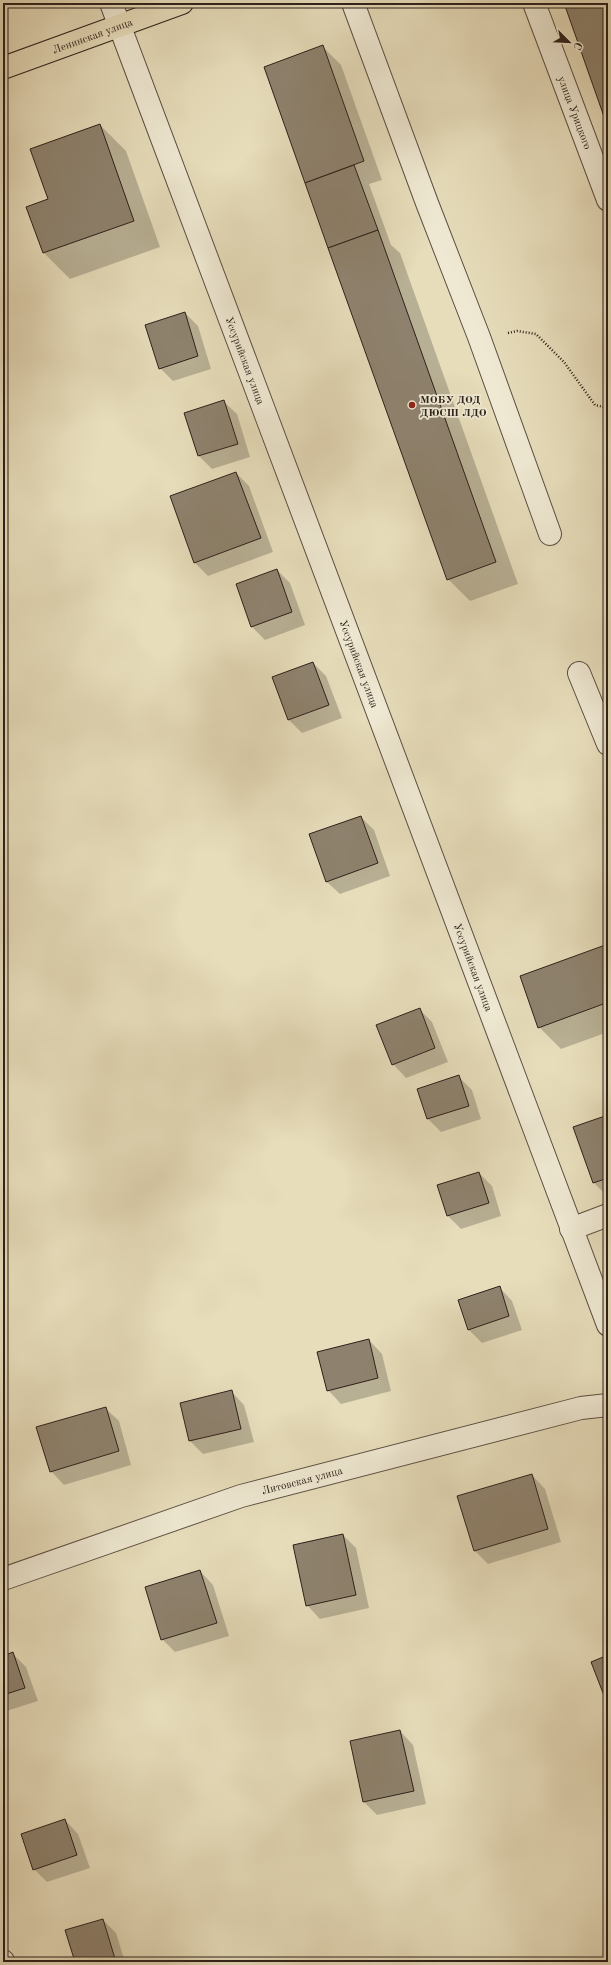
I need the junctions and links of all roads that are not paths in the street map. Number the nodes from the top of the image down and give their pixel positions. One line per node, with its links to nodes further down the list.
1 (111, 3): 5 (street, Уссурийская улица)
2 (182, 3): 5 (main road, Ленинская улица)
3 (353, 3): 8 (street)
4 (534, 3): 7 (street, улица Урицкого)
5 (118, 27): 6 (main road, Ленинская улица); 12 (street, Уссурийская улица)
6 (3, 68)
7 (608, 200)
8 (550, 534)
9 (579, 673): 10 (street)
10 (608, 744)
11 (608, 1215): 12 (street)
12 (571, 1229): 13 (street, Уссурийская улица)
13 (608, 1325)
14 (608, 1405): 15 (street, Литовская улица)
15 (3, 1579)

